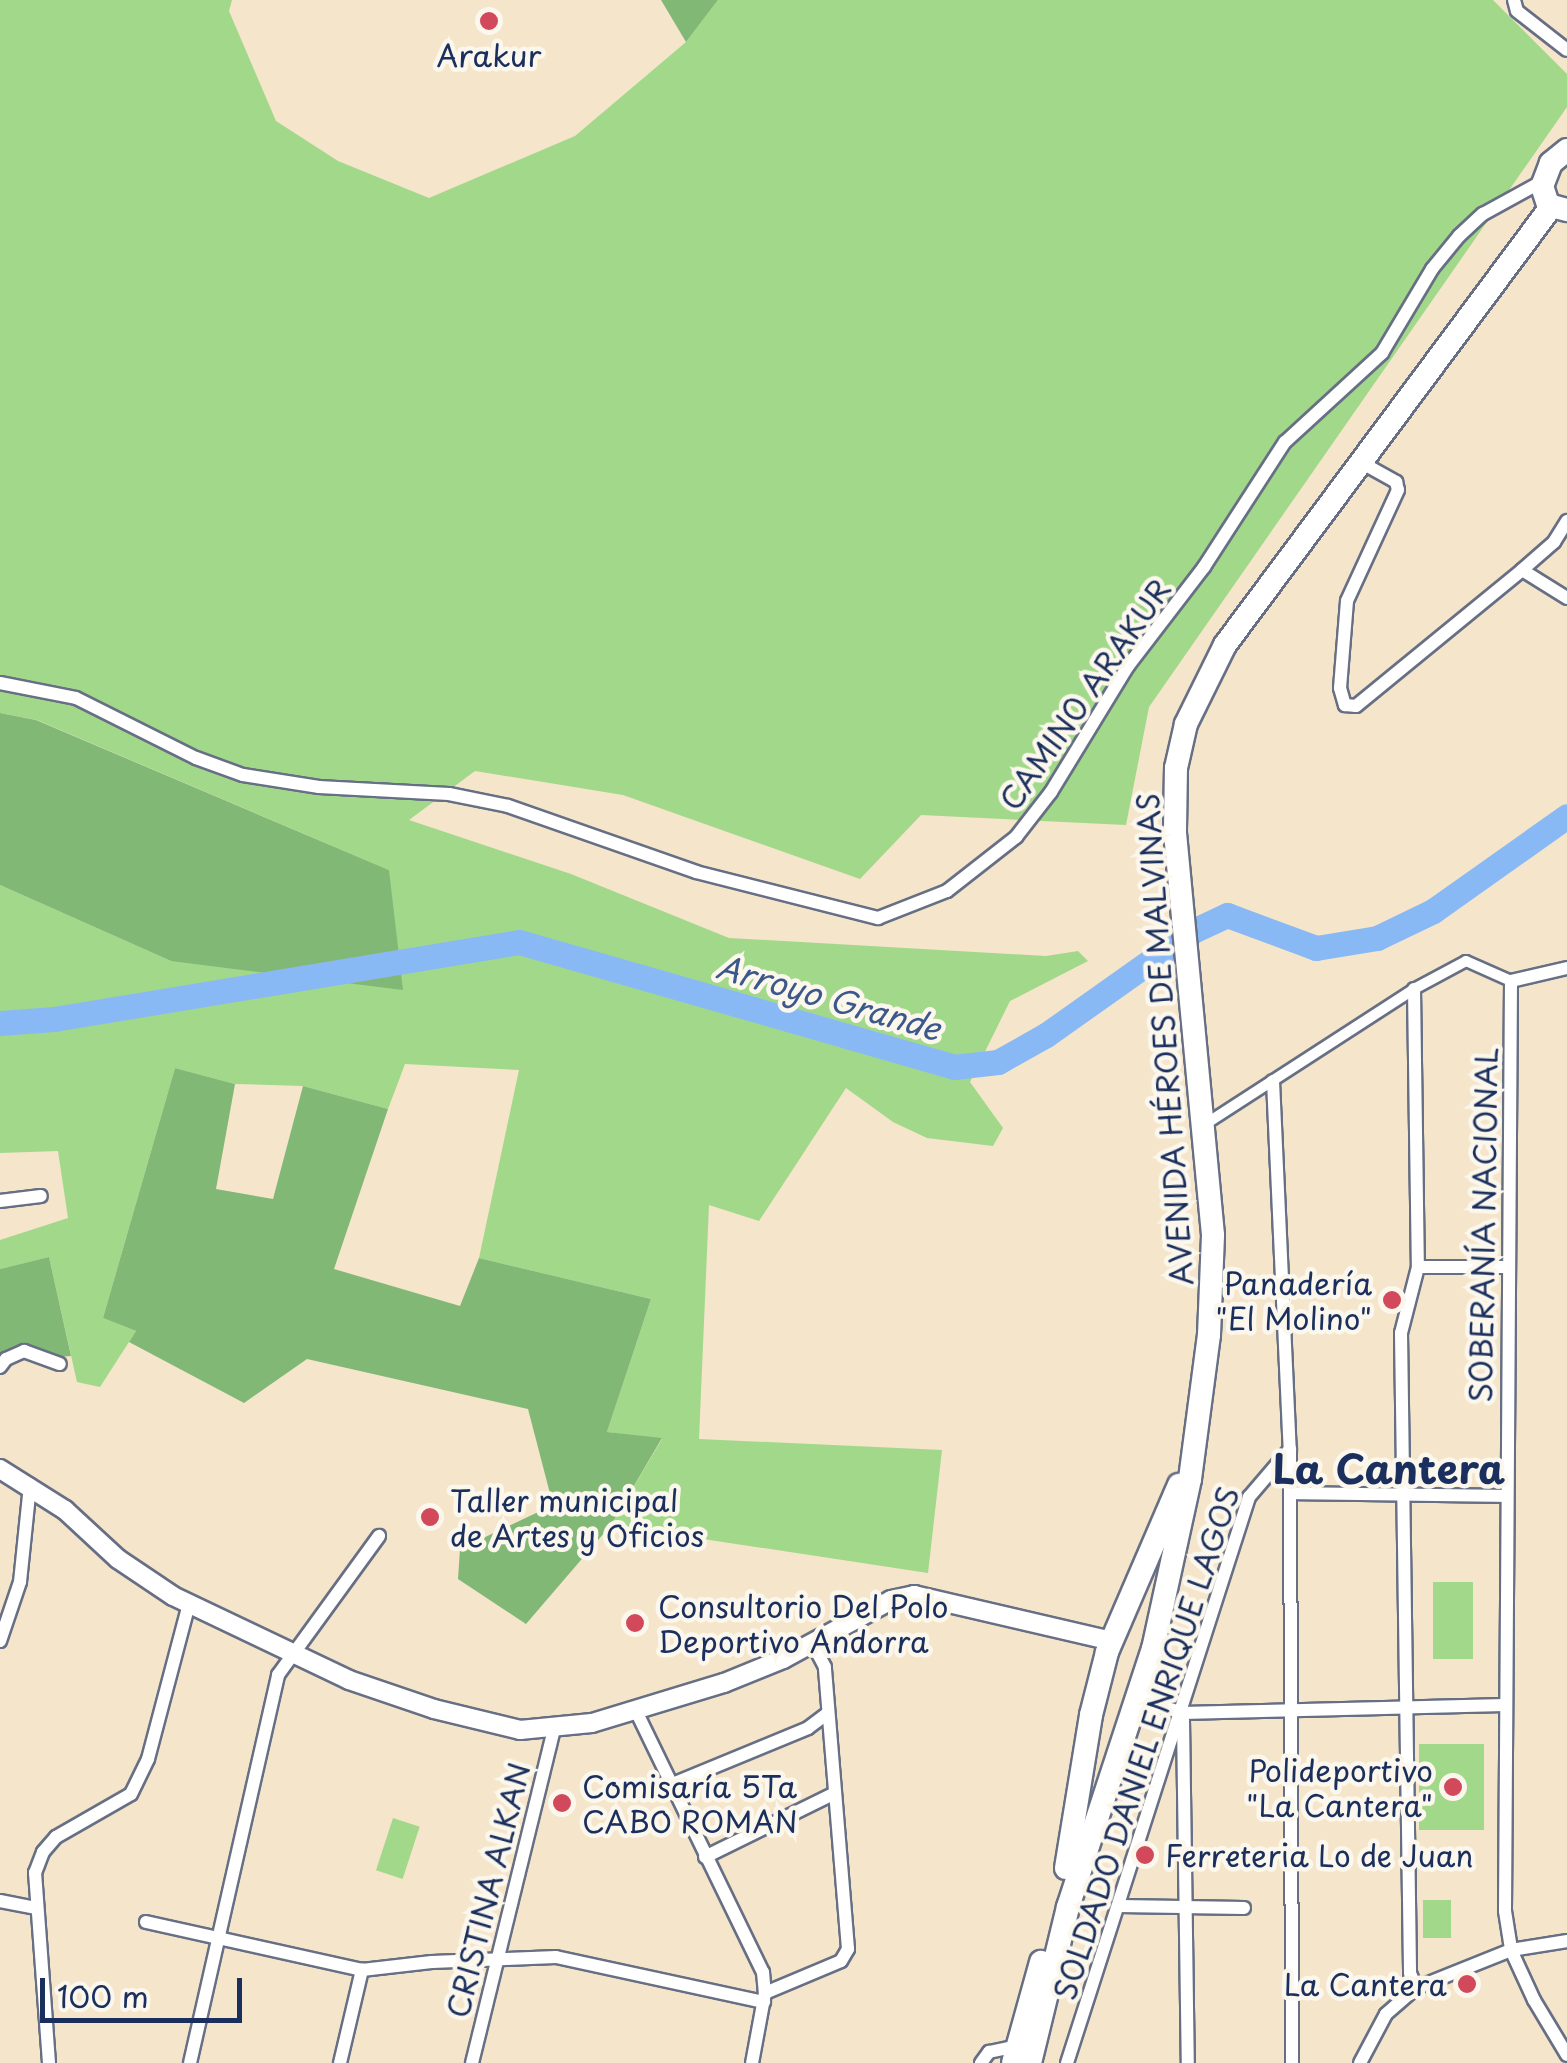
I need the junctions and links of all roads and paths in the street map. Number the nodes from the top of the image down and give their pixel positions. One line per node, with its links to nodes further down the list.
1 (1514, 0): 2 (street)
2 (1567, 50)
3 (1564, 147): 4 (highway)
4 (1543, 181): 5 (highway, AVENIDA HÉROES DE MALVINAS); 10 (street, CAMINO ARAKUR)
5 (1559, 209): 6 (highway, AVENIDA HÉROES DE MALVINAS)
6 (1364, 464): 8 (street); 15 (highway, AVENIDA HÉROES DE MALVINAS)
7 (1567, 521): 8 (street)
8 (1522, 570): 9 (street)
9 (1567, 598)
10 (0, 683)
11 (1567, 968): 12 (street)
12 (1511, 981): 13 (street); 19 (street, SOBERANÍA NACIONAL)
13 (1414, 989): 14 (street); 18 (street)
14 (1272, 1081): 15 (street); 23 (street)
15 (1204, 1125): 22 (highway, AVENIDA HÉROES DE MALVINAS)
16 (41, 1196): 17 (street)
17 (0, 1201)
18 (1418, 1266): 19 (street); 27 (street)
19 (1508, 1268): 28 (street, SOBERANÍA NACIONAL)
20 (60, 1364): 21 (street)
21 (0, 1367)
22 (1194, 1444): 32 (highway, AVENIDA HÉROES DE MALVINAS); 35 (highway, AVENIDA HÉROES DE MALVINAS)
23 (1290, 1449): 26 (street); 45 (street, SOLDADO DANIEL ENRIQUE LAGOS)
24 (0, 1469): 25 (street)
25 (30, 1485): 30 (street); 33 (street)
26 (1290, 1493): 27 (street); 41 (street)
27 (1406, 1495): 28 (street); 42 (street)
28 (1506, 1496): 40 (street, SOBERANÍA NACIONAL)
29 (379, 1536): 36 (street)
30 (189, 1604): 36 (street); 55 (street)
31 (1080, 1637): 32 (street); 34 (street); 37 (street)
32 (1112, 1637): 35 (highway); 37 (highway, AVENIDA HÉROES DE MALVINAS)
33 (0, 1641)
34 (813, 1644): 43 (street); 44 (street)
35 (1153, 1649): 38 (highway, AVENIDA HÉROES DE MALVINAS)
36 (292, 1652): 48 (street); 58 (street)
37 (1099, 1680): 46 (highway, AVENIDA HÉROES DE MALVINAS)
38 (1144, 1680): 39 (street); 47 (highway, AVENIDA HÉROES DE MALVINAS)
39 (1161, 1706): 45 (street); 47 (street)
40 (1505, 1706): 42 (street); 60 (street, SOBERANÍA NACIONAL)
41 (1288, 1708): 42 (street); 45 (street); 75 (street)
42 (1408, 1708): 63 (street)
43 (636, 1713): 48 (street); 49 (street)
44 (828, 1713): 49 (street); 50 (street)
45 (1182, 1713): 53 (street, SOLDADO DANIEL ENRIQUE LAGOS); 54 (street)
46 (1091, 1715): 47 (highway); 66 (highway, AVENIDA HÉROES DE MALVINAS)
47 (1130, 1722): 66 (highway, AVENIDA HÉROES DE MALVINAS)
48 (554, 1730): 61 (street, CRISTINA ALKAN)
49 (670, 1785): 51 (street)
50 (834, 1794): 51 (street); 64 (street)
51 (706, 1858): 64 (street)
52 (0, 1902): 55 (street)
53 (1120, 1906): 54 (street); 73 (street, SOLDADO DANIEL ENRIQUE LAGOS)
54 (1186, 1906): 56 (street); 74 (street)
55 (34, 1908): 67 (street)
56 (1244, 1908)
57 (146, 1922): 58 (street)
58 (219, 1941): 62 (street); 68 (street)
59 (1567, 1941): 60 (street)
60 (1511, 1950): 63 (street); 65 (street, SOBERANÍA NACIONAL)
61 (494, 1959): 62 (street); 64 (street); 70 (street, CRISTINA ALKAN)
62 (362, 1970): 69 (street)
63 (1416, 1988): 76 (street)
64 (764, 1997): 71 (street)
65 (1567, 2055)
66 (1020, 2057): 72 (street)
67 (49, 2063)
68 (190, 2063)
69 (340, 2063)
70 (472, 2063)
71 (752, 2063)
72 (981, 2063)
73 (1066, 2063)
74 (1188, 2063)
75 (1292, 2063)
76 (1360, 2063)

